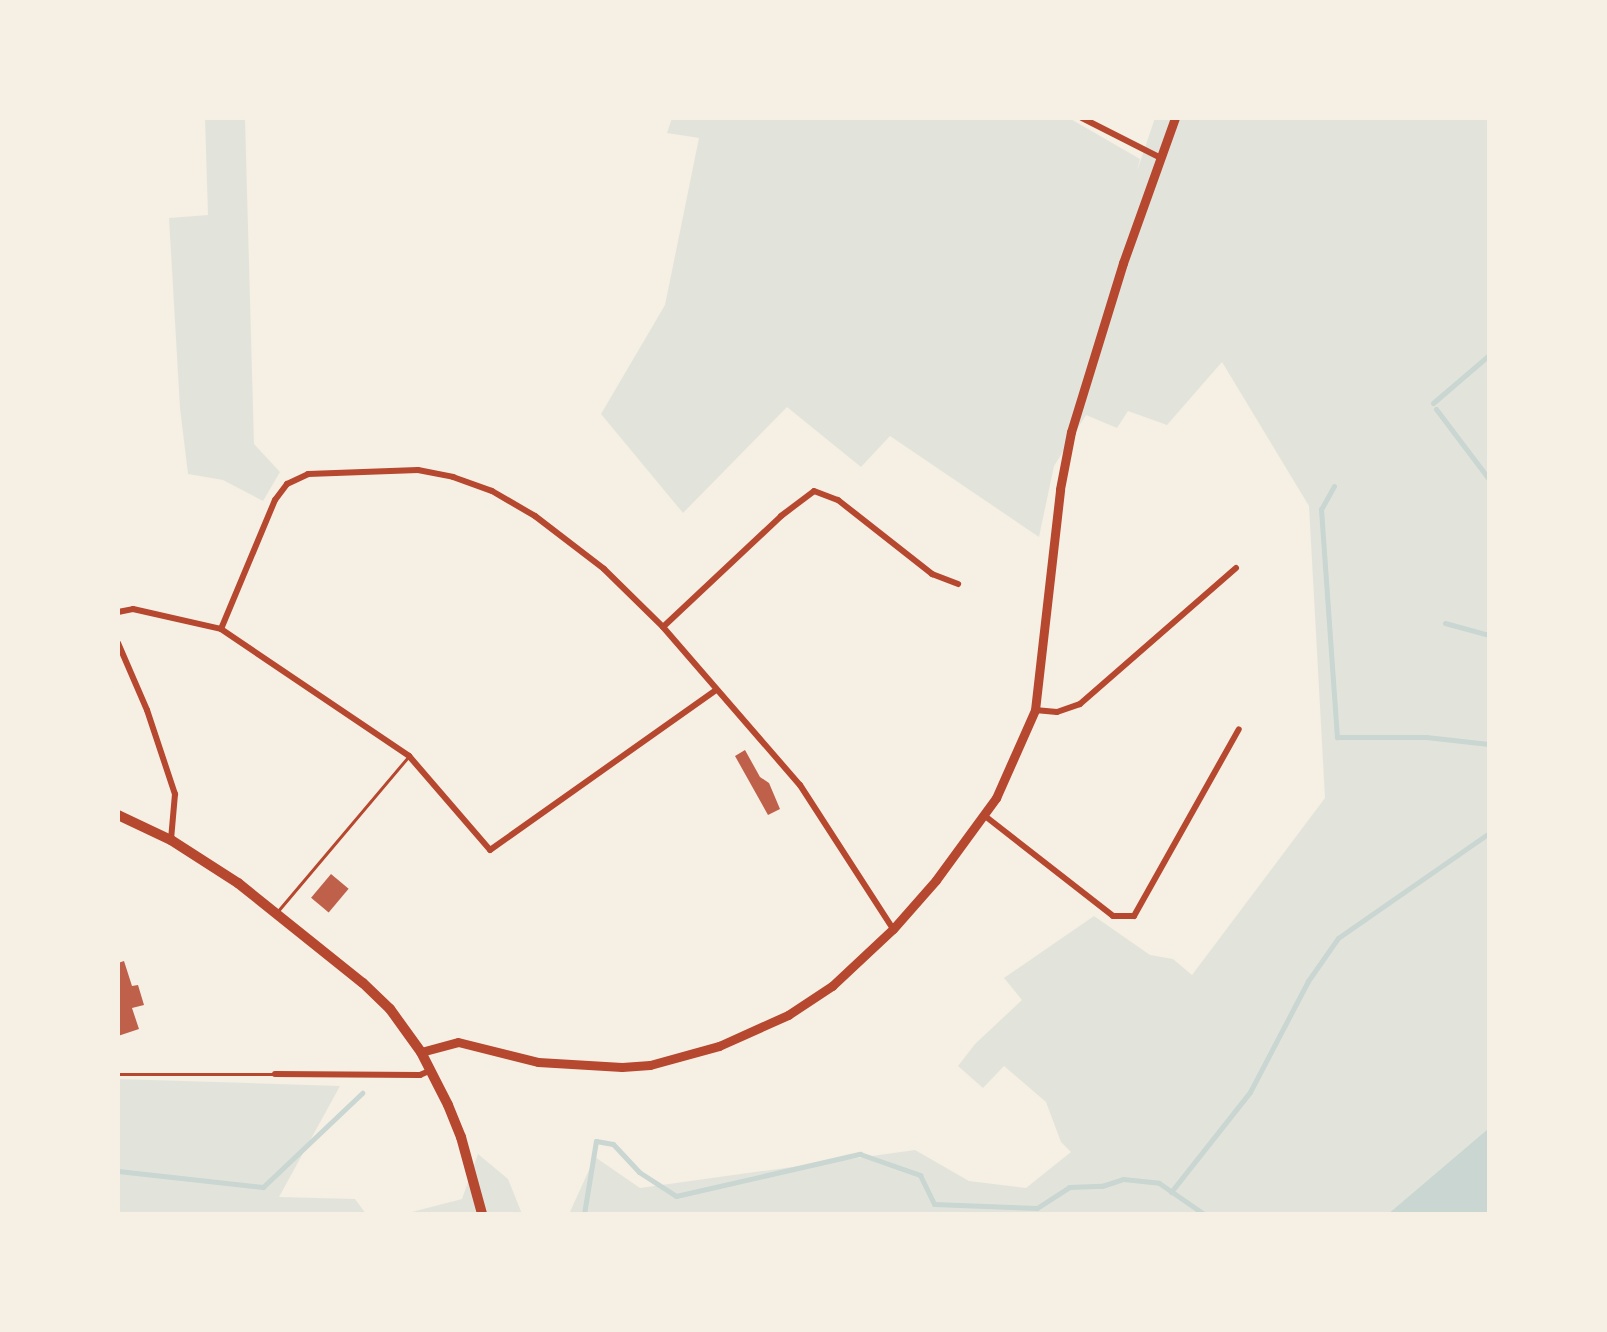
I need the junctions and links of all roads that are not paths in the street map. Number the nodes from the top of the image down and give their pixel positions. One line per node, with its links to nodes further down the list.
1 (1082, 118): 3 (street)
2 (1175, 118): 3 (main road)
3 (1161, 158): 11 (main road)
4 (1236, 568): 11 (street)
5 (958, 584): 7 (street)
6 (118, 612): 8 (street)
7 (663, 627): 8 (street); 10 (street)
8 (221, 629): 13 (street)
9 (118, 643): 16 (street)
10 (716, 690): 13 (street); 18 (street)
11 (1035, 710): 15 (main road)
12 (1239, 729): 15 (street)
13 (409, 756): 17 (lane)
14 (118, 815): 16 (main road)
15 (985, 816): 18 (main road)
16 (171, 840): 17 (main road)
17 (277, 912): 19 (main road)
18 (893, 929): 19 (main road)
19 (421, 1052): 20 (main road)
20 (432, 1070): 22 (street); 23 (main road)
21 (118, 1074): 22 (lane)
22 (275, 1074)
23 (482, 1214)

